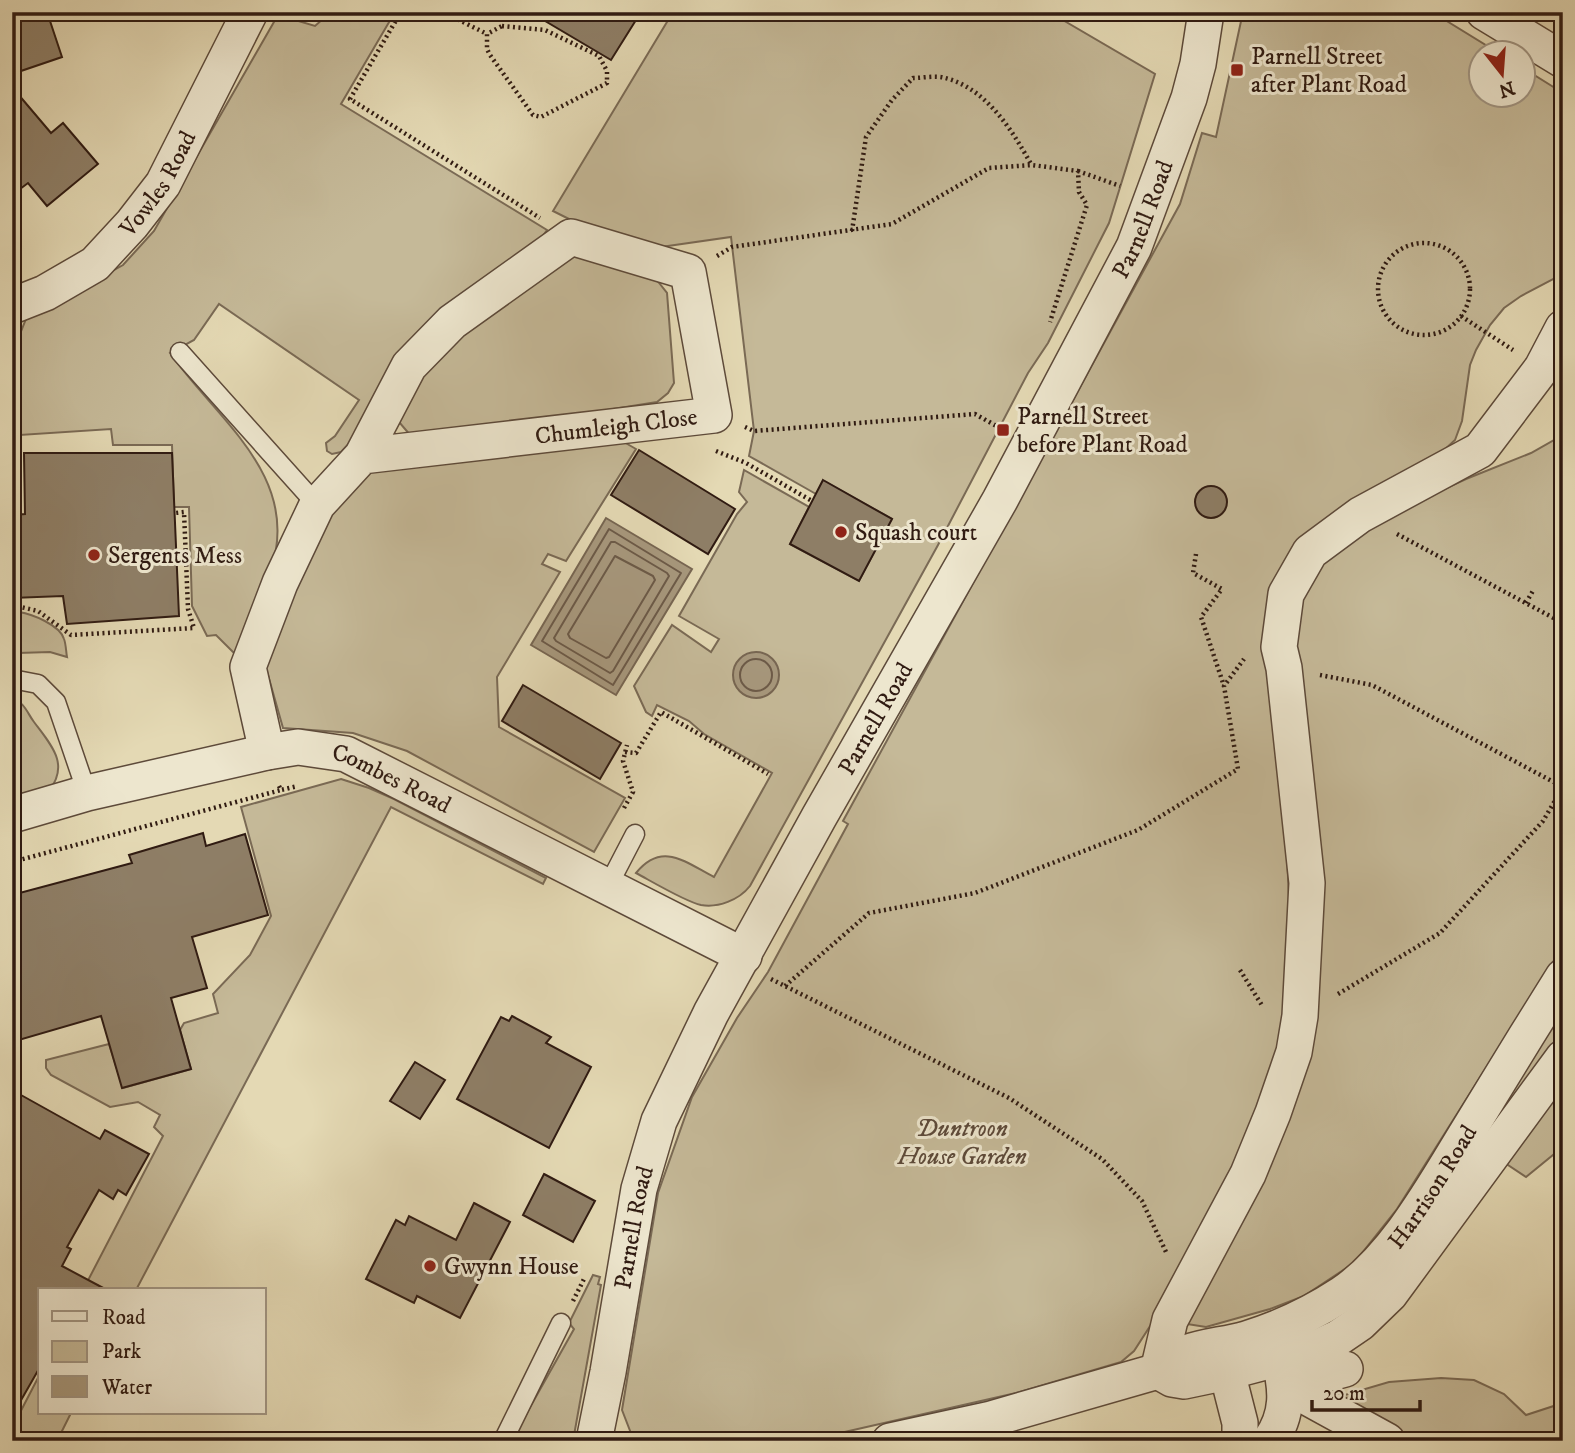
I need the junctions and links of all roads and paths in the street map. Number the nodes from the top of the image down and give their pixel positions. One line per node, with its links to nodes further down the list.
1 (250, 12): 14 (street, Vowles Road)
2 (401, 12): 12 (path)
3 (443, 12): 6 (path)
4 (1206, 12): 48 (street, Parnell Road)
5 (1484, 12): 7 (street)
6 (486, 34): 6 (path)
7 (1563, 60)
8 (1032, 165): 9 (path); 11 (path); 11 (path)
9 (1078, 171): 10 (path); 17 (path)
10 (1129, 190)
11 (852, 231): 13 (path)
12 (566, 241): 13 (street); 23 (street)
13 (688, 272): 20 (street, Chumleigh Close)
14 (12, 306)
15 (1461, 316): 15 (path); 19 (path)
16 (1563, 328): 19 (street)
17 (1047, 332)
18 (180, 352): 25 (lane)
19 (1542, 368): 27 (street)
20 (714, 415): 21 (path); 23 (street, Chumleigh Close)
21 (1006, 433)
22 (712, 450): 24 (path)
23 (362, 456): 25 (street)
24 (812, 502)
25 (317, 505): 37 (street)
26 (175, 513): 31 (path)
27 (1360, 515): 30 (path); 33 (street)
28 (1196, 554): 35 (path)
29 (1534, 589): 30 (path)
30 (1526, 603): 32 (path)
31 (12, 605)
32 (1563, 622)
33 (1283, 652): 35 (path); 41 (path); 51 (street)
34 (12, 679): 43 (lane)
35 (1224, 686): 50 (path)
36 (627, 745): 38 (path)
37 (267, 752): 43 (street, Combes Road); 47 (street, Combes Road)
38 (625, 752): 39 (path); 40 (path)
39 (626, 772)
40 (768, 774)
41 (1563, 787): 51 (path)
42 (281, 790): 46 (path)
43 (87, 793): 44 (street, Combes Road)
44 (12, 815)
45 (635, 834): 47 (lane)
46 (12, 862)
47 (608, 886): 48 (street, Combes Road)
48 (756, 967): 50 (path); 61 (street, Parnell Road)
49 (1563, 977): 55 (street, Harrison Road)
50 (785, 986): 53 (path)
51 (1300, 1016): 53 (street)
52 (1563, 1058): 59 (street, Harrison Road)
53 (1184, 1292): 57 (street)
54 (561, 1323): 60 (lane)
55 (1245, 1340): 57 (street, Harrison Road); 58 (street); 59 (street)
56 (1345, 1369): 59 (street)
57 (1158, 1371): 58 (street, Harrison Road); 62 (street)
58 (1227, 1372): 59 (street, Harrison Road); 63 (street)
59 (1282, 1372): 64 (street); 65 (street)
60 (503, 1441)
61 (594, 1441)
62 (890, 1441)
63 (1240, 1441)
64 (1270, 1441)
65 (1387, 1441)

